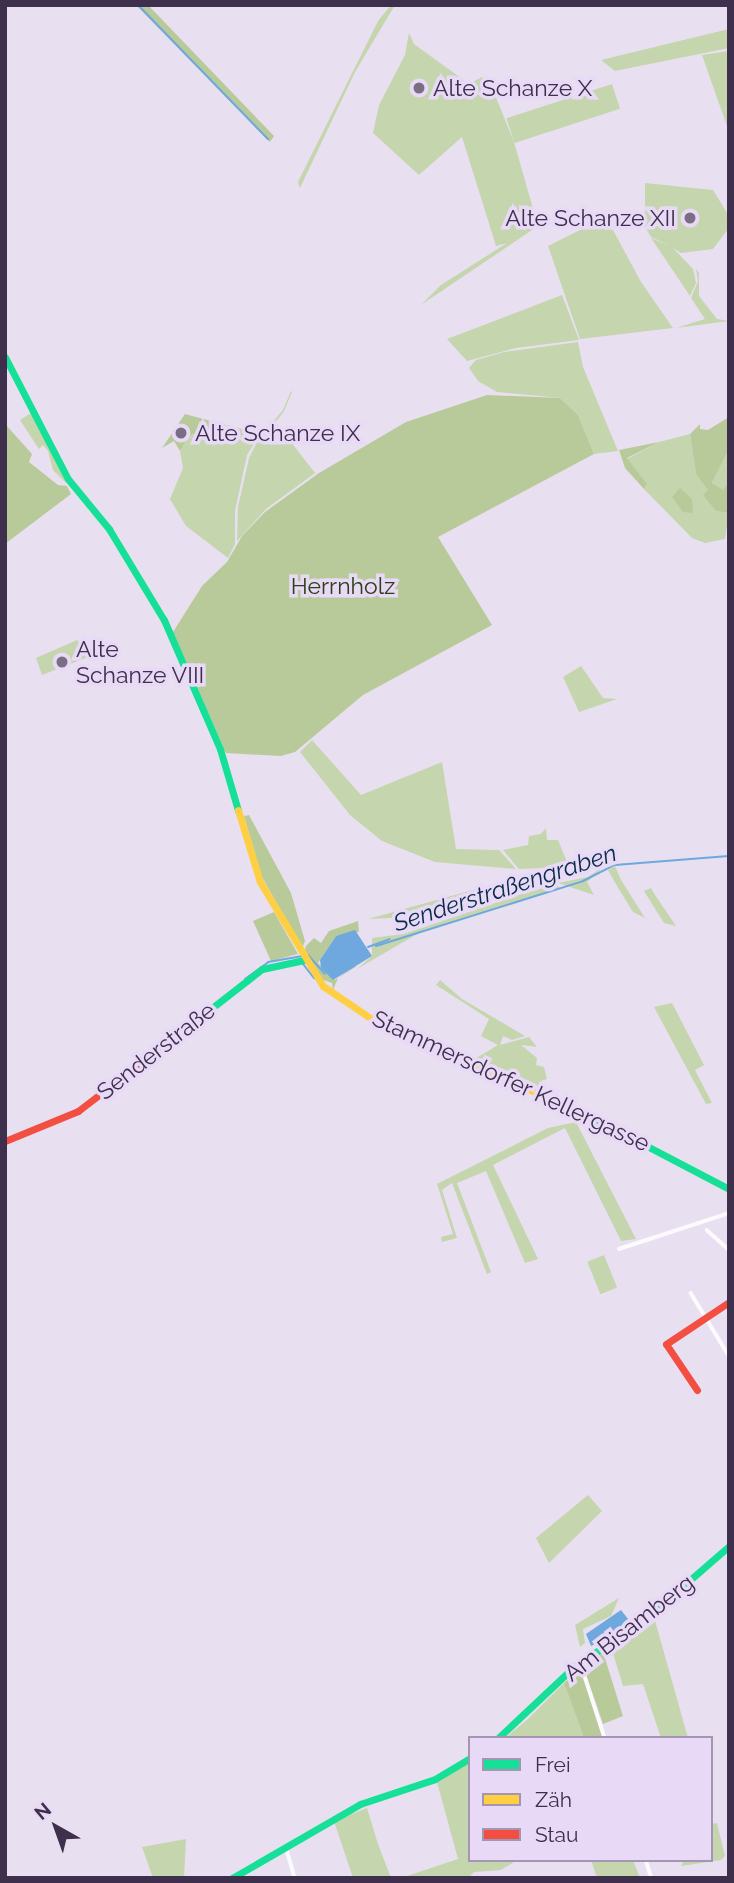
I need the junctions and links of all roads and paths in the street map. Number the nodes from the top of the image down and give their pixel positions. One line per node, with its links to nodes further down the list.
1 (5, 356): 2 (street, Stammersdorfer Kellergasse)
2 (302, 957): 3 (street, Senderstraße); 4 (street, Stammersdorfer Kellergasse)
3 (5, 1141)
4 (729, 1189)
5 (729, 1213): 7 (street)
6 (707, 1230): 8 (street)
7 (619, 1249)
8 (729, 1250)
9 (691, 1293): 11 (street)
10 (729, 1302): 11 (street)
11 (705, 1319): 12 (street); 13 (street)
12 (728, 1354)
13 (697, 1390)
14 (729, 1546): 15 (street, Am Bisamberg)
15 (580, 1661): 16 (street, Am Bisamberg); 17 (street)
16 (500, 1736)
17 (605, 1736)
18 (468, 1759): 19 (street)
19 (287, 1850): 20 (street); 21 (street)
20 (232, 1878)
21 (295, 1878)

